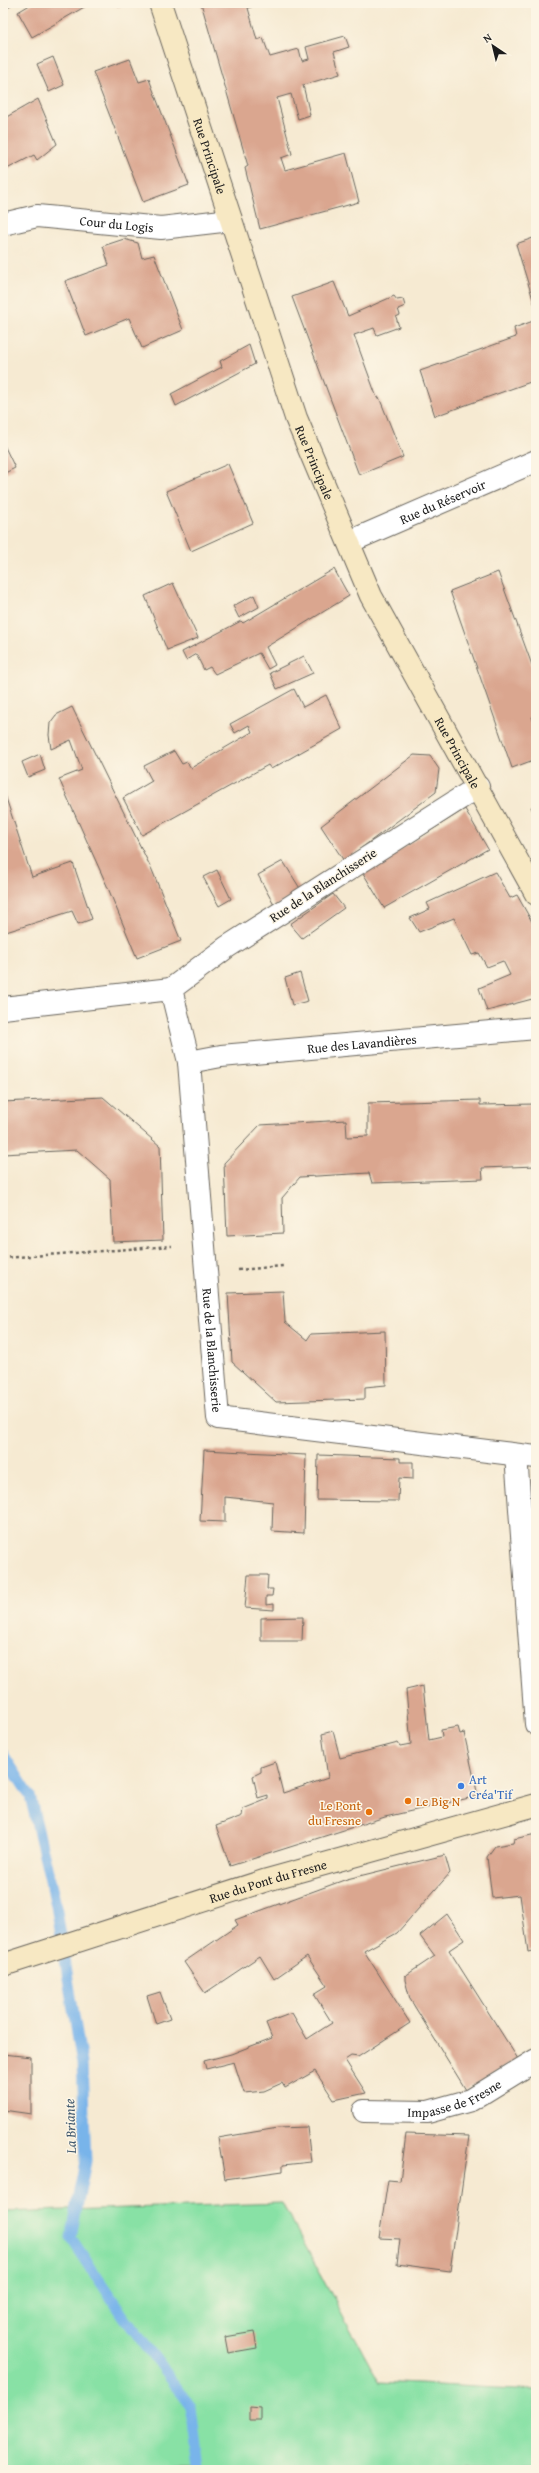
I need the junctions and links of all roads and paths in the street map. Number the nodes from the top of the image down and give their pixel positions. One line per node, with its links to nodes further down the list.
1 (14, 3): 3 (path)
2 (160, 3): 4 (street, Rue Principale)
3 (3, 10)
4 (231, 220): 5 (street, Cour du Logis); 7 (street, Rue Principale)
5 (3, 224)
6 (536, 461): 7 (street, Rue du Réservoir)
7 (349, 542): 8 (street, Rue Principale)
8 (478, 787): 9 (street, Rue Principale); 10 (street, Rue de la Blanchisserie)
9 (536, 894)
10 (171, 989): 11 (street); 13 (street, Rue de la Blanchisserie)
11 (3, 1008)
12 (536, 1028): 13 (street, Rue des Lavandières)
13 (189, 1062): 14 (street, Rue de la Blanchisserie)
14 (204, 1244): 15 (path); 17 (street, Rue de la Blanchisserie)
15 (3, 1258)
16 (283, 1266): 17 (path)
17 (207, 1272): 18 (street, Rue de la Blanchisserie)
18 (526, 1456): 19 (street)
19 (536, 1724)
20 (536, 1805): 21 (street, Rue du Pont du Fresne)
21 (5, 1965)
22 (536, 2060): 23 (street, Impasse de Fresne)
23 (364, 2111)

